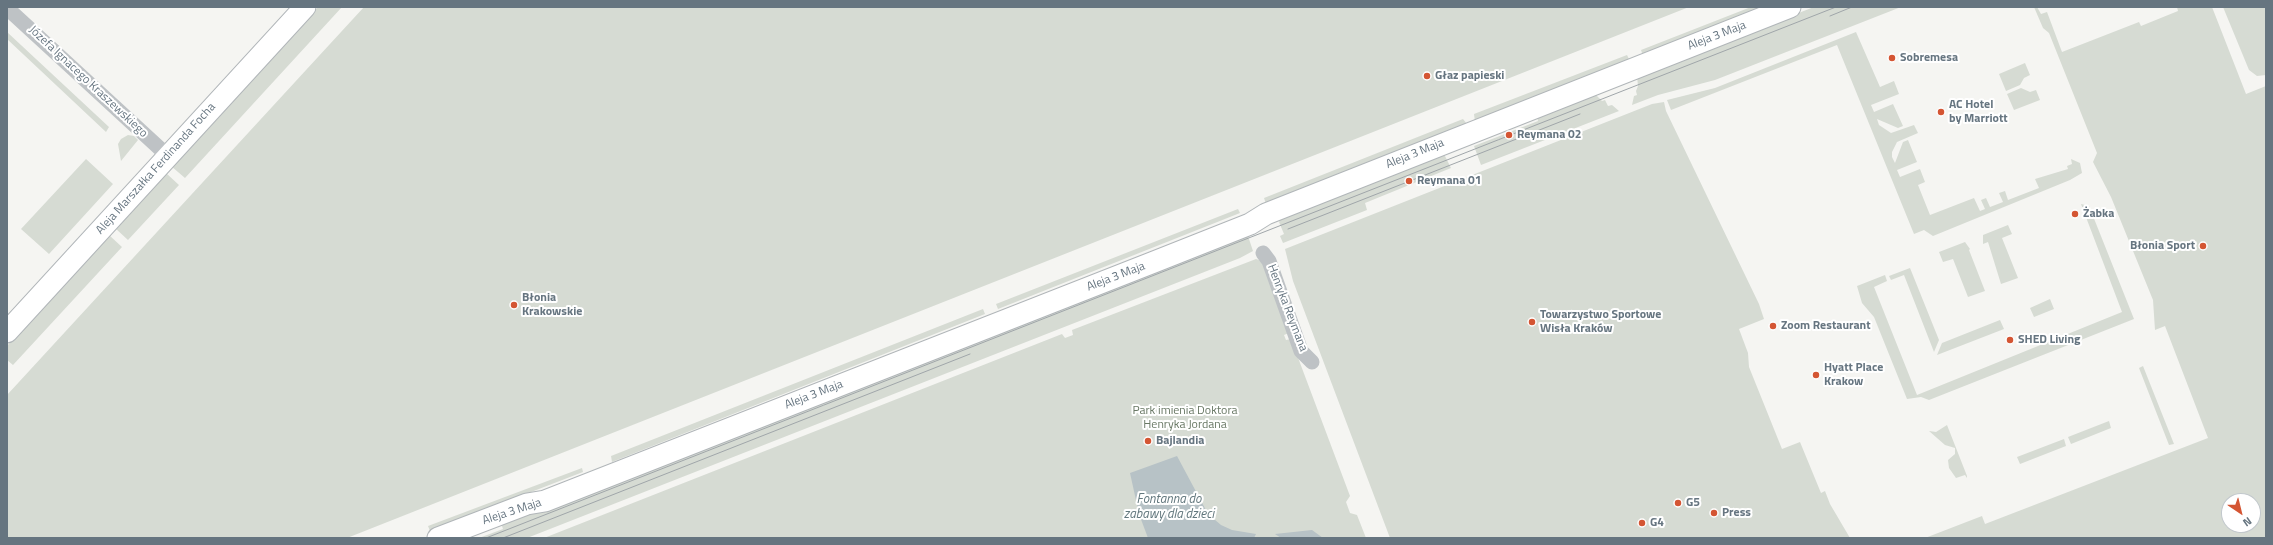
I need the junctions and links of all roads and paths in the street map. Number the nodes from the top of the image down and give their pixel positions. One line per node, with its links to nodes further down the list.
1 (304, 7): 4 (street, Aleja Marszałka Ferdinanda Focha)
2 (1790, 7): 8 (street, Aleja 3 Maja)
3 (7, 8): 4 (street, Józefa Ignacego Kraszewskiego)
4 (168, 156): 6 (street, Aleja Marszałka Ferdinanda Focha)
5 (1263, 253): 7 (street, Henryka Reymana)
6 (7, 332)
7 (1312, 362)
8 (438, 538)

